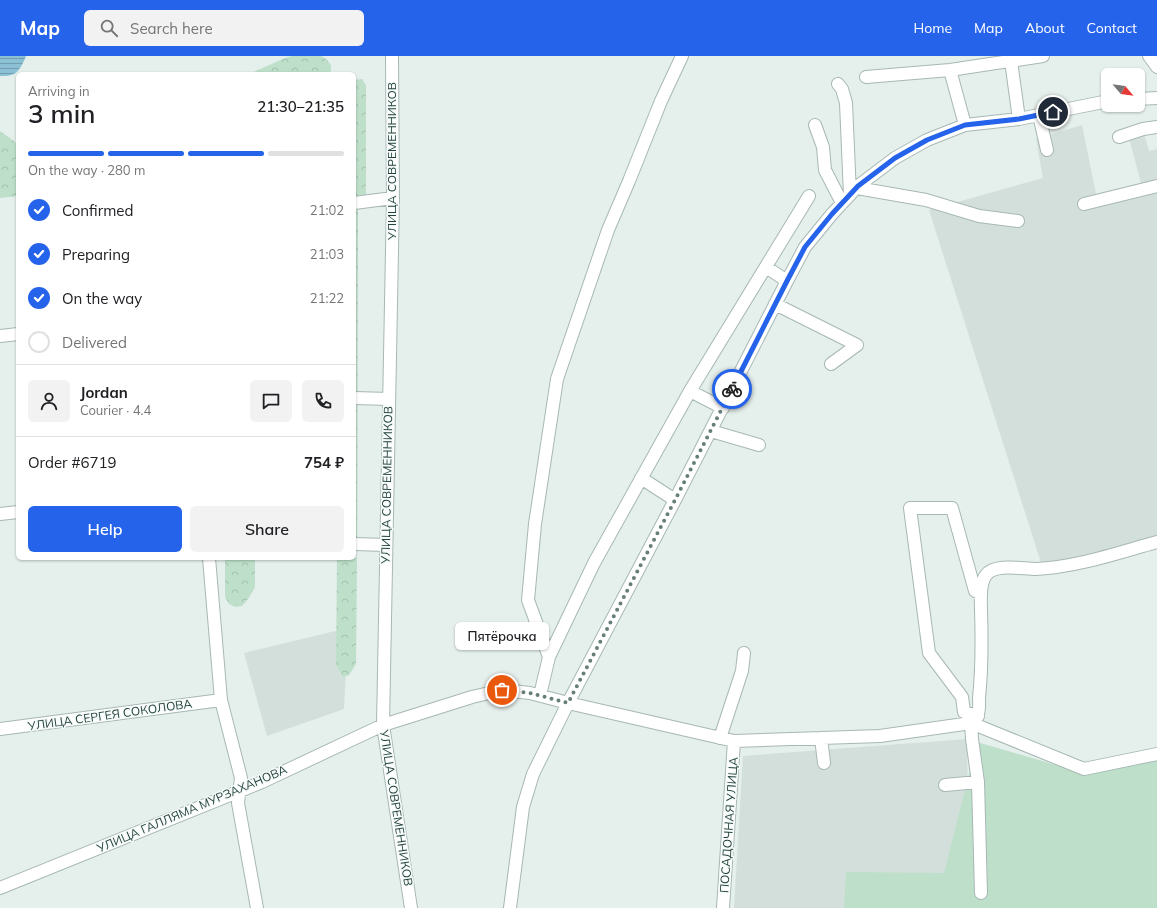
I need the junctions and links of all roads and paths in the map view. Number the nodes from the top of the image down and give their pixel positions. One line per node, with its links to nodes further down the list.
1 (682, 56): 49 (street)
2 (1043, 56): 5 (street)
3 (1148, 56): 6 (street)
4 (392, 58): 23 (street, УЛИЦА СОВРЕМЕННИКОВ)
5 (1011, 61): 7 (street); 14 (street)
6 (1157, 67)
7 (950, 70): 8 (street); 16 (street)
8 (866, 78)
9 (838, 84): 21 (street)
10 (1157, 98): 11 (street)
11 (1145, 99)
12 (1101, 102): 13 (street)
13 (1040, 115): 14 (street); 19 (street)
14 (1019, 119): 16 (street)
15 (815, 125): 21 (street)
16 (965, 125): 21 (street)
17 (1157, 127): 18 (street)
18 (1119, 137)
19 (1047, 150)
20 (1157, 186): 25 (street)
21 (850, 195): 26 (street); 28 (street)
22 (809, 196): 27 (street)
23 (393, 198): 24 (street); 35 (street, УЛИЦА СОВРЕМЕННИКОВ)
24 (356, 203)
25 (1084, 204)
26 (1018, 221)
27 (766, 267): 28 (street); 33 (street)
28 (787, 281): 29 (street)
29 (775, 304): 32 (street); 36 (street)
30 (16, 334): 31 (street)
31 (0, 336)
32 (831, 364)
33 (690, 392): 36 (street); 39 (street)
34 (356, 398): 35 (street)
35 (389, 399): 45 (street, УЛИЦА СОВРЕМЕННИКОВ)
36 (723, 408): 37 (street)
37 (711, 431): 38 (street); 40 (street)
38 (759, 445)
39 (641, 478): 40 (street); 49 (street)
40 (675, 500): 52 (street)
41 (16, 512): 42 (street)
42 (0, 514)
43 (1157, 542): 47 (street)
44 (356, 544): 45 (street)
45 (386, 545): 54 (street, УЛИЦА СОВРЕМЕННИКОВ)
46 (209, 560): 51 (street)
47 (981, 593): 53 (street); 53 (street)
48 (744, 653): 56 (street)
49 (549, 657): 50 (street)
50 (540, 695): 52 (street, УЛИЦА ГАЛЛЯМА МУРЗАХАНОВА); 54 (street, УЛИЦА ГАЛЛЯМА МУРЗАХАНОВА)
51 (220, 700): 55 (street, УЛИЦА СЕРГЕЯ СОКОЛОВА); 63 (street)
52 (568, 703): 56 (street, УЛИЦА ГАЛЛЯМА МУРЗАХАНОВА); 68 (street)
53 (974, 720): 57 (street, УЛИЦА ГАЛЛЯМА МУРЗАХАНОВА); 59 (street); 61 (street)
54 (383, 725): 63 (street, УЛИЦА ГАЛЛЯМА МУРЗАХАНОВА); 67 (street, УЛИЦА СОВРЕМЕННИКОВ)
55 (0, 729)
56 (720, 738): 58 (street, УЛИЦА ГАЛЛЯМА МУРЗАХАНОВА)
57 (821, 738): 58 (street, УЛИЦА ГАЛЛЯМА МУРЗАХАНОВА); 60 (street)
58 (734, 741): 69 (street, ПОСАДОЧНАЯ УЛИЦА)
59 (1157, 754)
60 (824, 763)
61 (978, 782): 62 (street); 65 (street)
62 (945, 785)
63 (240, 791): 64 (street, УЛИЦА ГАЛЛЯМА МУРЗАХАНОВА); 66 (street)
64 (0, 888)
65 (981, 893)
66 (257, 908)
67 (412, 908)
68 (510, 908)
69 (723, 908)

